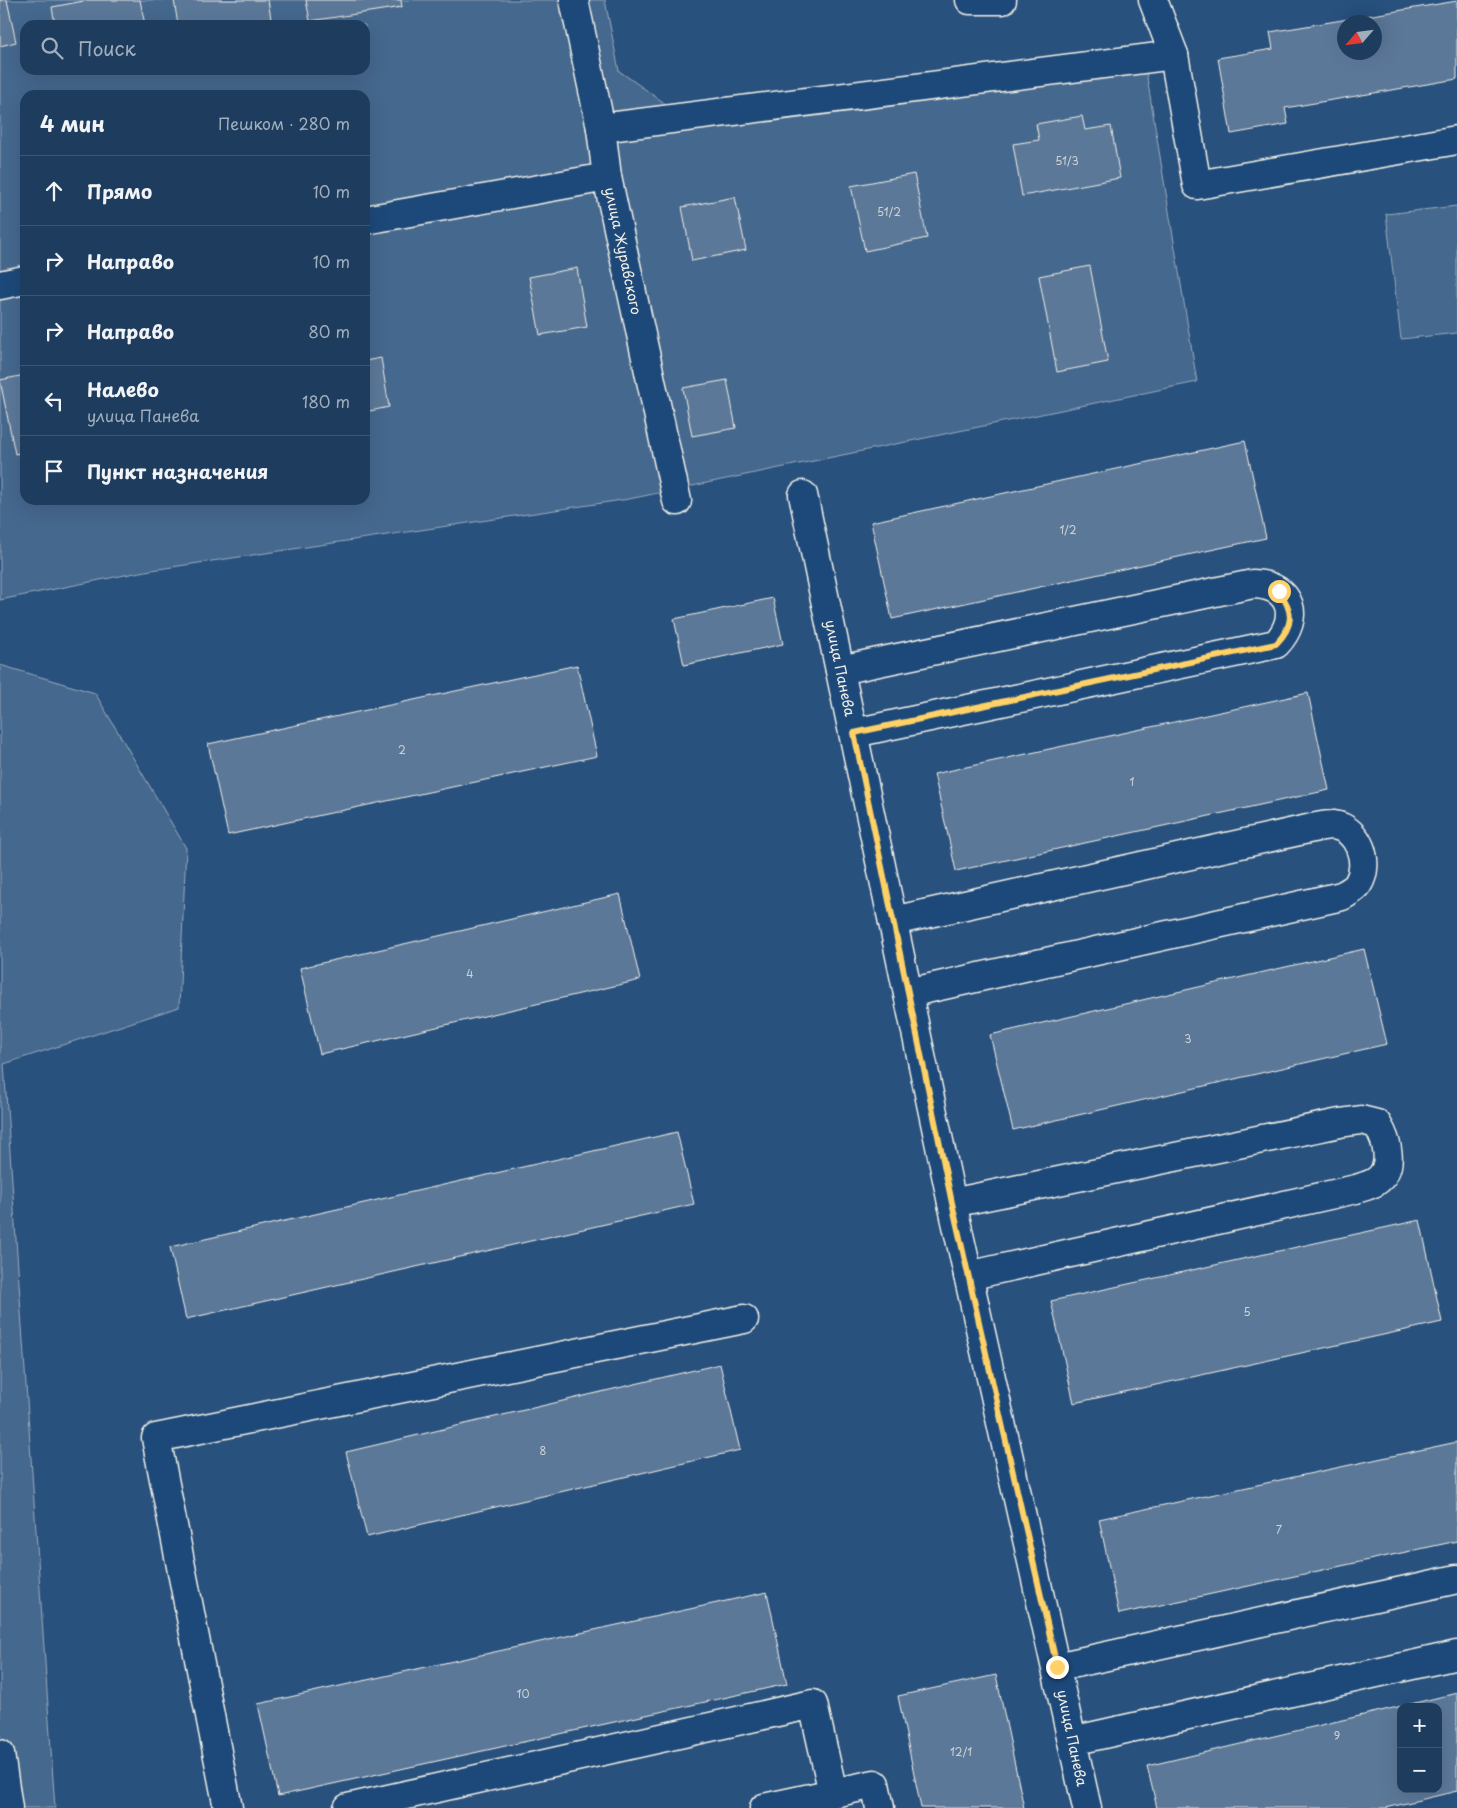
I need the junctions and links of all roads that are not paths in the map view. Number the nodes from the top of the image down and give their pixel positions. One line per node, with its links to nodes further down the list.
1 (574, 0): 6 (street, улица Журавского)
2 (970, 0): 3 (street)
3 (1002, 0)
4 (1153, 0): 5 (street)
5 (1174, 55): 6 (street); 7 (street)
6 (601, 128): 8 (street, улица Журавского)
7 (1457, 140)
8 (607, 178): 9 (street); 13 (street, улица Журавского)
9 (370, 219)
10 (20, 281): 11 (street)
11 (0, 285)
12 (803, 495): 14 (street, улица Панева)
13 (676, 502)
14 (840, 670): 15 (street, улица Панева); 15 (street)
15 (854, 733): 16 (street, улица Панева)
16 (893, 921): 17 (street, улица Панева); 17 (street)
17 (908, 993): 18 (street, улица Панева)
18 (952, 1203): 19 (street, улица Панева); 19 (street)
19 (968, 1276): 23 (street, улица Панева)
20 (744, 1319): 28 (street)
21 (1457, 1579): 23 (street)
22 (1457, 1655): 24 (street)
23 (1057, 1667): 24 (street, улица Панева)
24 (1072, 1742): 32 (street, улица Панева)
25 (0, 1754): 27 (street)
26 (833, 1793): 29 (street); 30 (street); 31 (street)
27 (8, 1808)
28 (228, 1808)
29 (348, 1808)
30 (764, 1808)
31 (880, 1808)
32 (1087, 1808)

